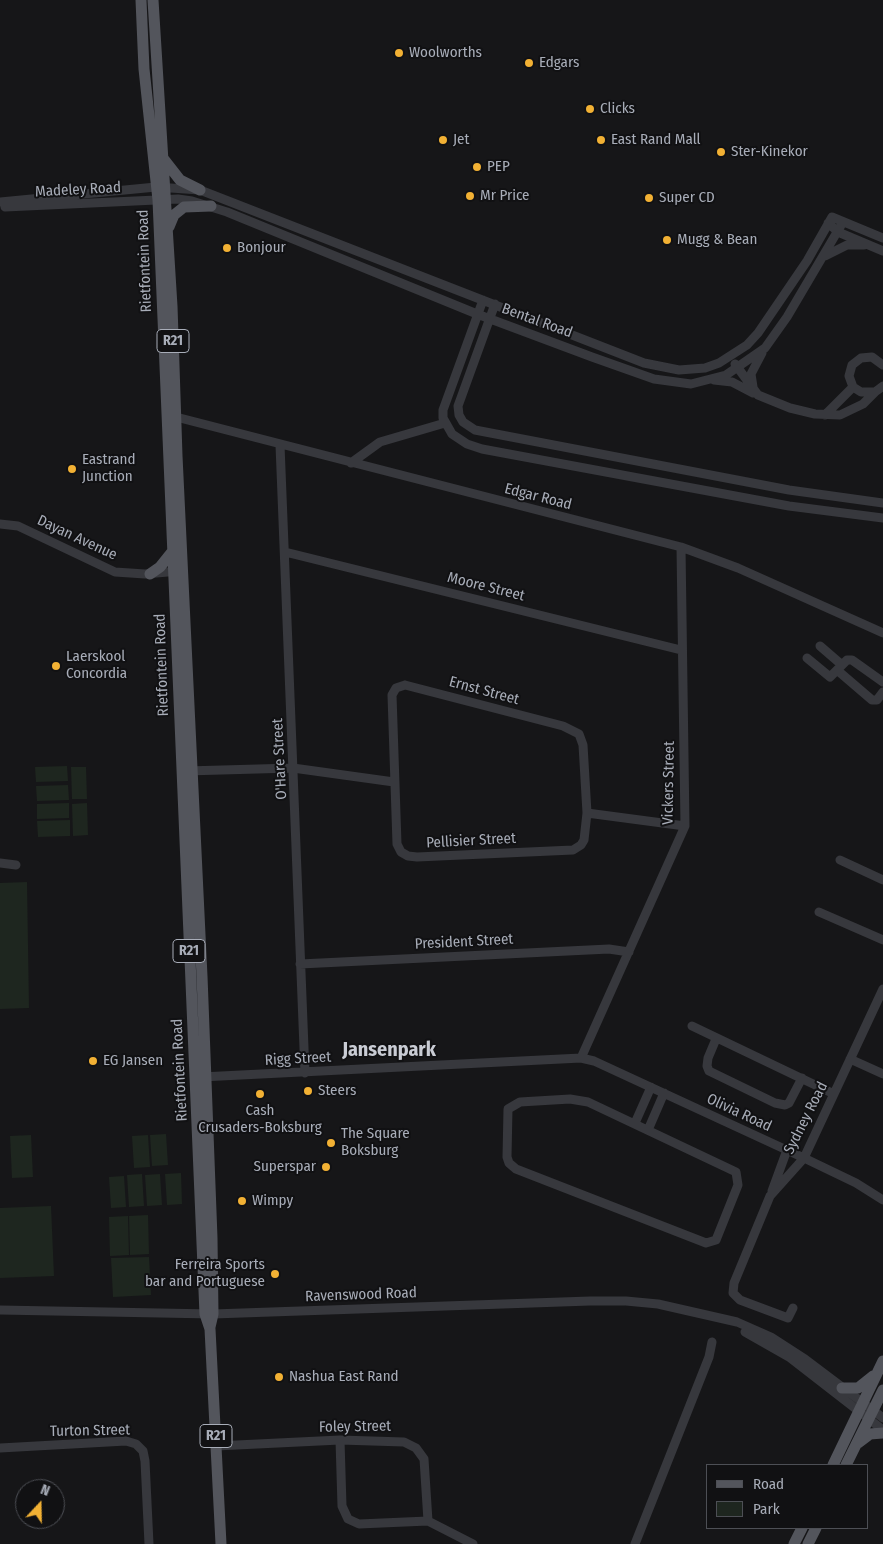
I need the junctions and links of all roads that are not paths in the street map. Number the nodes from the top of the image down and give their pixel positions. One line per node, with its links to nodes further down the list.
1 (141, 0): 4 (main road, Rietfontein Road / R21)
2 (153, 0): 3 (main road, Rietfontein Road / R21)
3 (161, 156): 4 (main road, Rietfontein Road / R21); 5 (main road)
4 (161, 186): 5 (street, Bental Road); 6 (main road, Rietfontein Road / R21); 7 (street, Madeley Road)
5 (200, 190): 18 (street, Bental Road)
6 (162, 200): 8 (street, Bental Road); 9 (street, Madeley Road); 12 (main road, Rietfontein Road / R21); 40 (main road, Rietfontein Road / R21)
7 (0, 202)
8 (211, 206): 12 (main road); 20 (street, Bental Road)
9 (0, 207)
10 (830, 220): 11 (street); 13 (street); 23 (street, Bental Road)
11 (843, 222): 13 (street, Bental Road); 14 (street)
12 (168, 229): 32 (main road, Rietfontein Road / R21)
13 (838, 232): 15 (street); 17 (street, Bental Road)
14 (883, 238)
15 (870, 246): 16 (street); 17 (street)
16 (883, 251)
17 (820, 260): 22 (street, Bental Road)
18 (483, 300): 19 (street, Bental Road); 20 (street)
19 (495, 304): 21 (street); 23 (street, Bental Road)
20 (477, 314): 21 (street, Bental Road); 33 (street)
21 (490, 319): 26 (street, Bental Road); 36 (street)
22 (765, 348): 25 (street, Bental Road); 30 (street)
23 (731, 357): 25 (street)
24 (883, 365): 28 (street)
25 (738, 368): 26 (street, Bental Road); 30 (street)
26 (712, 380): 30 (street)
27 (883, 386): 29 (street)
28 (854, 387): 29 (street); 31 (street)
29 (876, 392): 31 (street)
30 (757, 394): 31 (street)
31 (826, 415)
32 (176, 417): 34 (street, Edgar Road); 42 (main road, Rietfontein Road / R21)
33 (445, 423): 35 (street); 37 (street)
34 (280, 445): 35 (street, Edgar Road); 41 (street, O'Hare Street)
35 (351, 463): 39 (street, Edgar Road)
36 (883, 503)
37 (883, 518)
38 (0, 524): 43 (street, Dayan Avenue)
39 (681, 547): 44 (street, Edgar Road); 46 (street, Vickers Street)
40 (172, 552): 42 (main road, Rietfontein Road / R21); 43 (main road)
41 (285, 552): 46 (street, Moore Street); 51 (street, O'Hare Street)
42 (178, 571): 43 (street, Dayan Avenue); 52 (main road, Rietfontein Road / R21)
43 (150, 574)
44 (883, 632)
45 (820, 646): 48 (street)
46 (681, 650): 55 (street, Vickers Street)
47 (807, 658): 48 (street)
48 (840, 667): 49 (street); 50 (street)
49 (883, 682)
50 (883, 694)
51 (293, 768): 52 (street); 53 (street); 63 (street, O'Hare Street)
52 (187, 771): 64 (main road, Rietfontein Road / R21); 65 (main road, Rietfontein Road / R21)
53 (394, 782): 54 (street, Pellisier Street); 54 (street, Ernst Street)
54 (587, 813): 55 (street)
55 (685, 826): 62 (street, Vickers Street)
56 (840, 860): 59 (street)
57 (0, 863): 58 (street)
58 (16, 865)
59 (883, 880)
60 (819, 912): 61 (street)
61 (883, 940)
62 (629, 952): 63 (street, President Street); 69 (street, Vickers Street)
63 (300, 964): 71 (street, O'Hare Street)
64 (202, 976): 65 (main road); 73 (main road, Rietfontein Road / R21)
65 (190, 977): 73 (main road, Rietfontein Road / R21)
66 (883, 989): 70 (street, Sydney Road)
67 (692, 1026): 68 (street)
68 (716, 1039): 74 (street); 74 (street)
69 (581, 1058): 71 (street, Rigg Street); 75 (street, Olivia Road)
70 (850, 1059): 72 (street); 77 (street, Sydney Road)
71 (304, 1073): 73 (street, Rigg Street)
72 (883, 1074)
73 (201, 1077): 86 (main road, Rietfontein Road / R21)
74 (802, 1078): 77 (street)
75 (651, 1087): 76 (street, Olivia Road); 78 (street)
76 (664, 1093): 79 (street); 80 (street, Olivia Road)
77 (834, 1094): 81 (street, Sydney Road)
78 (635, 1123): 79 (street); 79 (street)
79 (648, 1130)
80 (787, 1150): 81 (street, Olivia Road); 82 (street)
81 (804, 1158): 82 (street, Sydney Road); 83 (street, Olivia Road)
82 (770, 1196): 84 (street, Sydney Road)
83 (883, 1200)
84 (794, 1308)
85 (0, 1310): 86 (street, Ravenswood Road)
86 (209, 1314): 87 (street, Ravenswood Road); 98 (main road, Rietfontein Road / R21)
87 (721, 1318): 90 (street, Ravenswood Road); 92 (street, Ravenswood Road)
88 (712, 1342): 108 (street)
89 (881, 1366): 90 (main road); 92 (main road)
90 (842, 1388): 92 (street, Ravenswood Road)
91 (883, 1390): 93 (main road)
92 (861, 1408): 93 (street, Ravenswood Road); 100 (main road)
93 (871, 1415): 94 (street, Ravenswood Road); 95 (street, Ravenswood Road); 97 (main road)
94 (883, 1418)
95 (883, 1431): 97 (main road)
96 (340, 1440): 98 (street, Foley Street); 102 (street, Foley Street); 102 (street)
97 (856, 1444): 101 (main road)
98 (216, 1446): 106 (main road, Rietfontein Road / R21)
99 (0, 1448): 105 (street, Turton Street)
100 (833, 1464)
101 (846, 1464)
102 (428, 1521): 107 (street)
103 (802, 1529): 109 (main road)
104 (816, 1529): 110 (main road)
105 (149, 1544)
106 (221, 1544)
107 (473, 1544)
108 (635, 1544)
109 (794, 1544)
110 (808, 1544)

